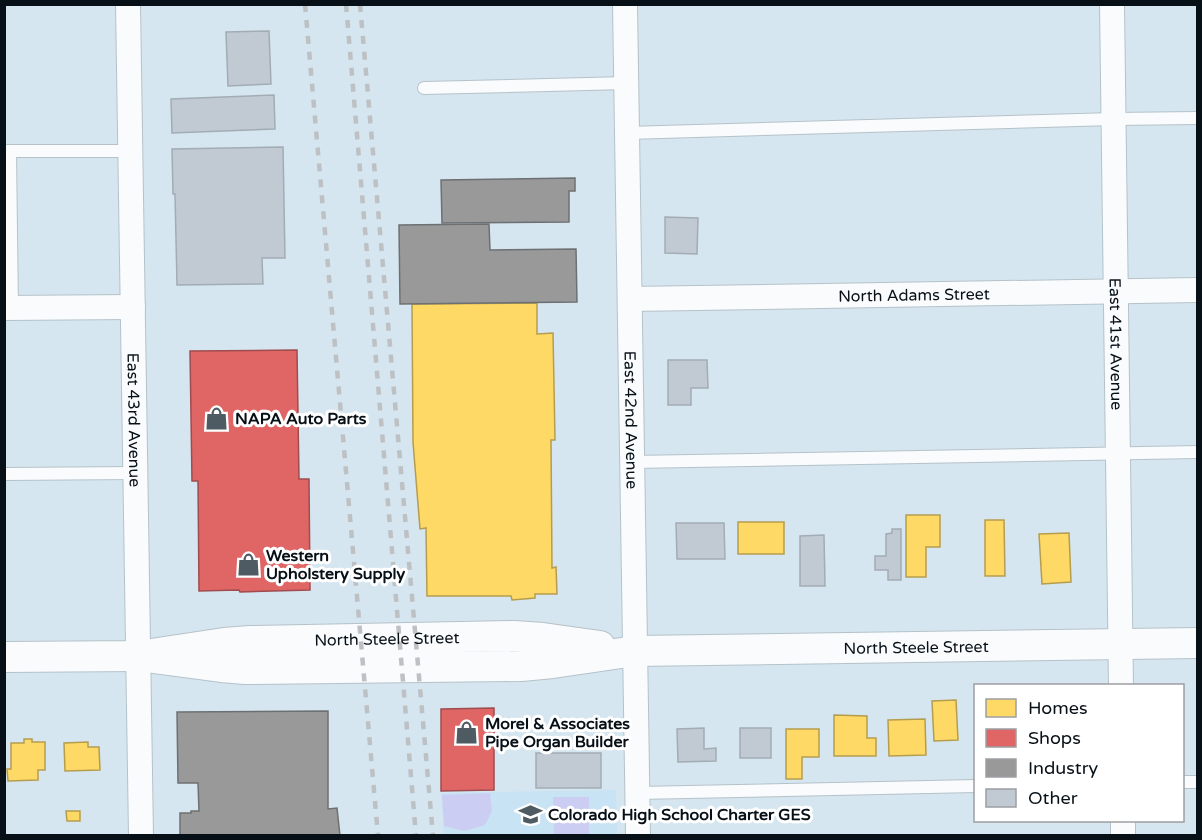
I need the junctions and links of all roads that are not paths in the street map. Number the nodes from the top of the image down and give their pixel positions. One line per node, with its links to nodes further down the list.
1 (128, 4): 10 (street, East 43rd Avenue)
2 (626, 4): 4 (street, East 42nd Avenue)
3 (1112, 4): 7 (street, East 41st Avenue)
4 (627, 83): 5 (lane); 8 (street, East 42nd Avenue)
5 (423, 88)
6 (1197, 118): 7 (lane)
7 (1114, 119): 8 (lane); 12 (street, East 41st Avenue)
8 (627, 134): 13 (street, East 42nd Avenue)
9 (7, 151): 10 (lane); 15 (lane)
10 (130, 151): 14 (street, East 43rd Avenue)
11 (1197, 290): 12 (street, North Adams Street)
12 (1116, 292): 13 (street, North Adams Street); 17 (street, East 41st Avenue)
13 (630, 299): 18 (street, East 42nd Avenue)
14 (133, 307): 15 (street); 19 (street, East 43rd Avenue)
15 (8, 308)
16 (1197, 452): 17 (lane)
17 (1118, 454): 18 (lane); 22 (street, East 41st Avenue)
18 (632, 462): 23 (street, East 42nd Avenue)
19 (135, 472): 20 (lane); 24 (street, East 43rd Avenue)
20 (4, 474)
21 (1197, 643): 22 (street, North Steele Street)
22 (1121, 644): 23 (street, North Steele Street); 26 (street, East 41st Avenue)
23 (635, 651): 24 (street, North Steele Street); 28 (street, East 42nd Avenue)
24 (138, 656): 25 (street, North Steele Street); 29 (street, East 43rd Avenue)
25 (4, 657)
26 (1121, 684)
27 (974, 786): 28 (lane)
28 (637, 793): 30 (street, East 42nd Avenue)
29 (141, 836)
30 (638, 836)

